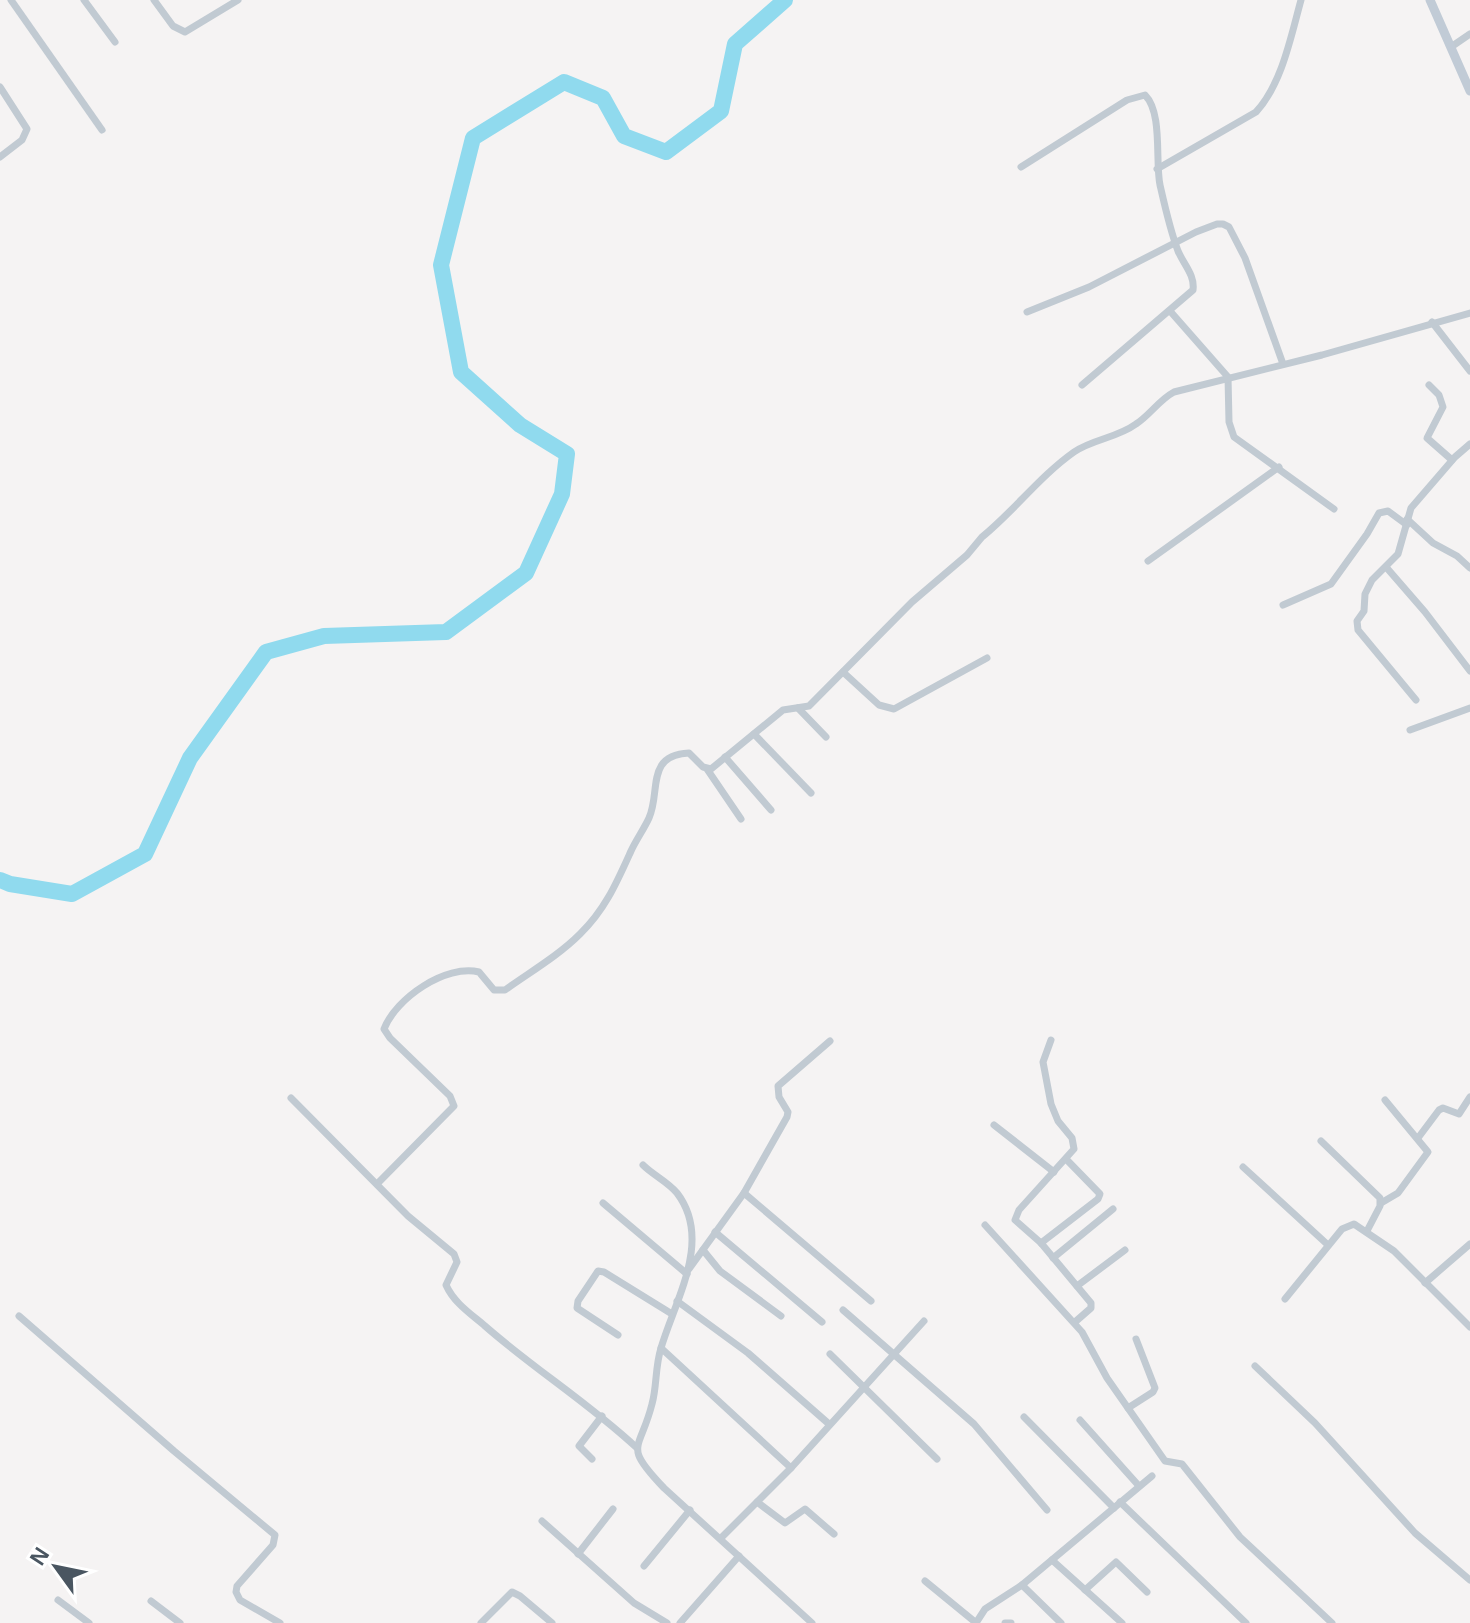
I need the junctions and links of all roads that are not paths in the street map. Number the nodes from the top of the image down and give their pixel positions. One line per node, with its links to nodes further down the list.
1 (11, 0): 12 (street)
2 (84, 0): 8 (street)
3 (155, 0): 4 (street)
4 (238, 0)
5 (1301, 0): 15 (street)
6 (1430, 0): 9 (main road)
7 (1470, 34): 9 (street)
8 (115, 42)
9 (1451, 47): 10 (main road)
10 (1468, 86)
11 (0, 87): 13 (street)
12 (102, 130)
13 (0, 157)
14 (1021, 167): 15 (street)
15 (1157, 169): 16 (street)
16 (1175, 241): 17 (street); 18 (street); 21 (street)
17 (1170, 311): 23 (street); 24 (street)
18 (1027, 312)
19 (1470, 313): 20 (street)
20 (1428, 323): 21 (street); 22 (street)
21 (1283, 364): 23 (street)
22 (1470, 371)
23 (1228, 377): 28 (street); 37 (street)
24 (1082, 385)
25 (1429, 385): 27 (street)
26 (1470, 444): 27 (street)
27 (1452, 460): 30 (street)
28 (1279, 467): 29 (street); 31 (street)
29 (1334, 509)
30 (1407, 522): 32 (street); 33 (street); 34 (street)
31 (1148, 561)
32 (1386, 567): 36 (street); 38 (street)
33 (1470, 568)
34 (1283, 605)
35 (987, 658): 37 (street)
36 (1470, 671)
37 (843, 672): 39 (street)
38 (1416, 700)
39 (798, 708): 42 (street); 43 (street)
40 (1470, 708): 41 (street)
41 (1410, 730)
42 (754, 734): 44 (street); 46 (street)
43 (826, 737)
44 (725, 757): 45 (street); 47 (street)
45 (707, 769): 48 (street); 61 (street)
46 (811, 793)
47 (771, 810)
48 (741, 819)
49 (1051, 1040): 57 (street)
50 (830, 1041): 62 (street)
51 (1470, 1097): 55 (street)
52 (291, 1098): 61 (street)
53 (1385, 1100): 55 (street)
54 (994, 1125): 60 (street)
55 (1418, 1138): 64 (street)
56 (1321, 1141): 64 (street)
57 (1066, 1159): 60 (street); 69 (street)
58 (643, 1165): 75 (street)
59 (1243, 1167): 71 (street)
60 (1054, 1172): 69 (street)
61 (377, 1184): 97 (street)
62 (744, 1193): 68 (street); 80 (street)
63 (603, 1203): 75 (street)
64 (1381, 1203): 67 (street)
65 (1113, 1209): 74 (street)
66 (985, 1225): 87 (street)
67 (1367, 1231): 71 (street); 76 (street)
68 (715, 1232): 72 (street); 86 (street)
69 (1041, 1243): 74 (street)
70 (1470, 1244): 76 (street)
71 (1328, 1245): 78 (street)
72 (703, 1250): 75 (street); 84 (street)
73 (1125, 1250): 77 (street)
74 (1053, 1258): 77 (street)
75 (688, 1271): 79 (street)
76 (1425, 1283): 88 (street)
77 (1077, 1286): 87 (street)
78 (1285, 1299)
79 (677, 1301): 82 (street); 100 (street)
80 (871, 1301)
81 (843, 1310): 93 (street)
82 (672, 1314): 89 (street); 91 (street)
83 (19, 1316): 129 (street)
84 (781, 1316)
85 (924, 1321): 93 (street)
86 (822, 1322)
87 (1075, 1322): 96 (street)
88 (1468, 1322)
89 (618, 1335)
90 (1136, 1339): 96 (street)
91 (661, 1348): 101 (street); 104 (street)
92 (830, 1354): 95 (street)
93 (893, 1355): 95 (street); 111 (street)
94 (1255, 1366): 119 (street)
95 (863, 1386): 100 (street); 103 (street)
96 (1128, 1408): 140 (street)
97 (602, 1416): 101 (street); 102 (street)
98 (1024, 1417): 108 (street)
99 (1080, 1420): 106 (street)
100 (829, 1424): 104 (street)
101 (637, 1448): 110 (street)
102 (592, 1459)
103 (937, 1459)
104 (791, 1468): 107 (street)
105 (1152, 1476): 106 (street)
106 (1139, 1486): 108 (street)
107 (757, 1502): 113 (street); 114 (street)
108 (1117, 1505): 117 (street); 139 (street)
109 (613, 1509): 115 (street)
110 (690, 1510): 114 (street); 118 (street)
111 (1047, 1510)
112 (542, 1521): 115 (street)
113 (834, 1534)
114 (721, 1538): 116 (street)
115 (578, 1554): 132 (street)
116 (739, 1556): 133 (street); 134 (street)
117 (1052, 1560): 121 (street); 122 (street)
118 (644, 1566)
119 (1470, 1580)
120 (925, 1581): 126 (street)
121 (1022, 1585): 126 (street); 137 (street)
122 (1085, 1590): 123 (street); 138 (street)
123 (1147, 1592)
124 (58, 1600): 127 (street)
125 (151, 1601): 128 (street)
126 (976, 1622)
127 (89, 1623)
128 (180, 1623)
129 (280, 1623)
130 (481, 1623): 131 (street)
131 (552, 1623)
132 (667, 1623)
133 (680, 1623)
134 (812, 1623)
135 (1005, 1623): 136 (street)
136 (1011, 1623)
137 (1061, 1623)
138 (1122, 1623)
139 (1246, 1623)
140 (1332, 1623)

